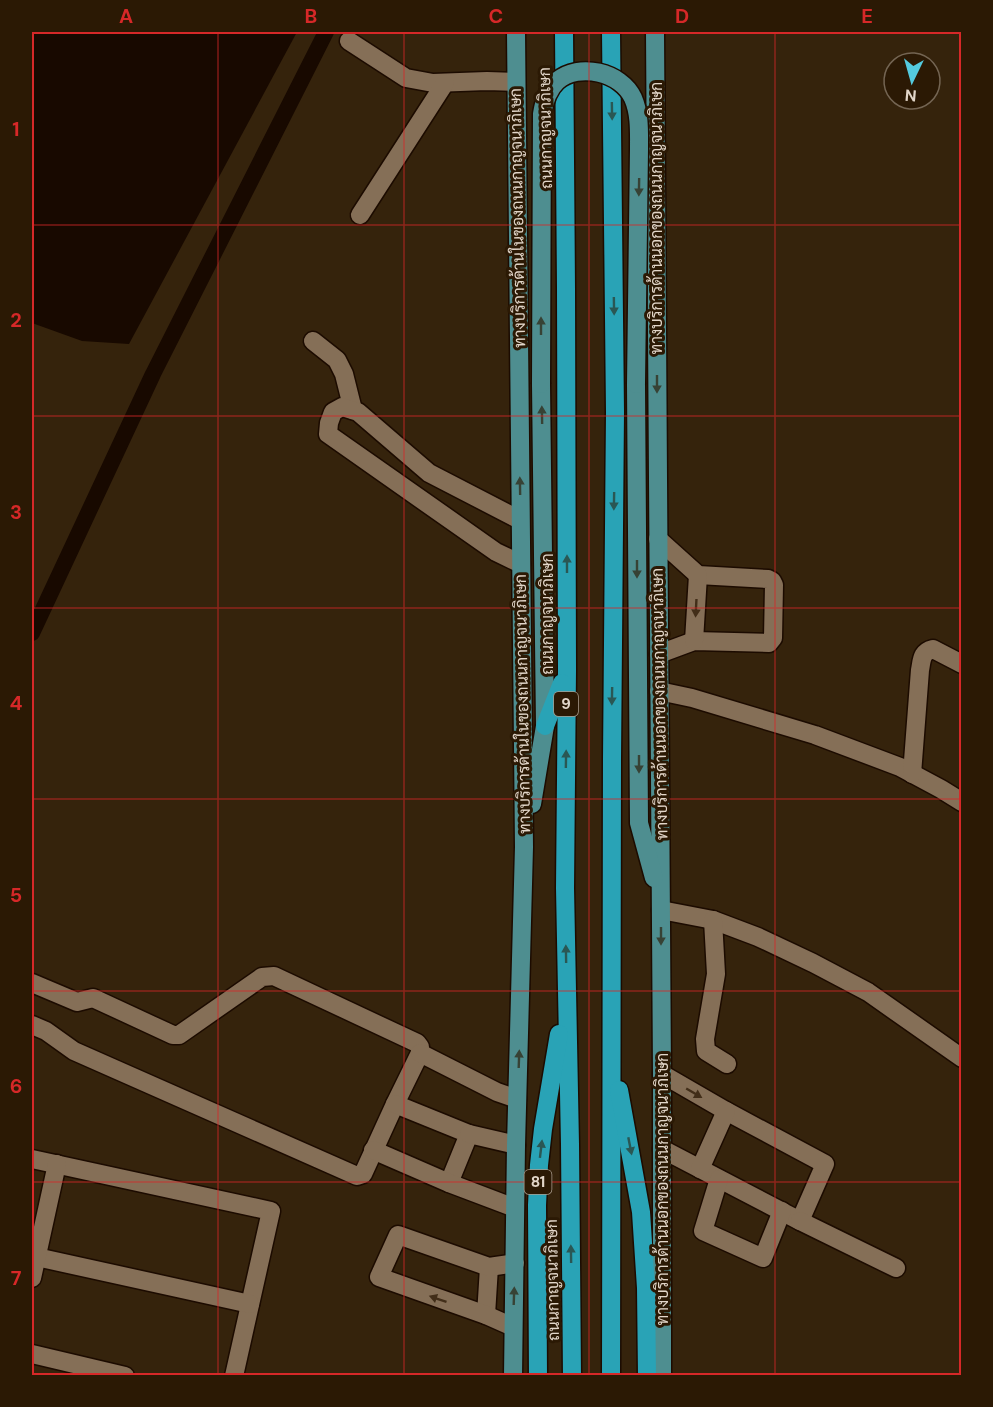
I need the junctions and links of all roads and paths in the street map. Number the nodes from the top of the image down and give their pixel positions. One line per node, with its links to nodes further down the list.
1 (516, 32): 6 (main road, ทางบริการด้านในของถนนกาญจนาภิเษก)
2 (564, 32): 18 (highway, ถนนกาญจนาภิเษก / 9, one-way to 2)
3 (611, 32): 29 (highway, one-way to 29)
4 (655, 32): 12 (main road, ทางบริการด้านนอกของถนนกาญจนาภิเษก, one-way to 12)
5 (349, 41): 7 (street)
6 (516, 82): 7 (street); 11 (main road, ทางบริการด้านในของถนนกาญจนาภิเษก, one-way to 6)
7 (445, 83): 8 (street)
8 (360, 214)
9 (313, 341): 10 (street)
10 (353, 410): 11 (street); 13 (street)
11 (520, 520): 13 (main road, ทางบริการด้านในของถนนกาญจนาภิเษก)
12 (658, 539): 14 (street); 16 (main road, ทางบริการด้านนอกของถนนกาญจนาภิเษก)
13 (521, 564): 23 (main road, ทางบริการด้านในของถนนกาญจนาภิเษก)
14 (698, 575): 15 (street, one-way to 15); 15 (street)
15 (694, 641): 16 (street)
16 (659, 654): 19 (main road, ทางบริการด้านนอกของถนนกาญจนาภิเษก)
17 (962, 664): 21 (street)
18 (567, 670): 20 (highway); 27 (highway, ถนนกาญจนาภิเษก / 9, one-way to 18)
19 (659, 692): 21 (street); 24 (main road, ทางบริการด้านนอกของถนนกาญจนาภิเษก)
20 (545, 726): 23 (main road); 24 (main road, one-way to 24, bridge)
21 (912, 774): 22 (street)
22 (962, 802)
23 (524, 847): 34 (main road, ทางบริการด้านในของถนนกาญจนาภิเษก, one-way to 23)
24 (661, 906): 25 (street); 33 (main road, ทางบริการด้านนอกของถนนกาญจนาภิเษก, one-way to 33)
25 (712, 920): 31 (street); 32 (street)
26 (32, 982): 30 (street)
27 (567, 990): 61 (highway, 81, one-way to 27); 62 (highway, ถนนกาญจนาภิเษก / 9, one-way to 27)
28 (32, 1025): 40 (street)
29 (611, 1047): 63 (highway); 64 (highway, one-way to 64)
30 (420, 1053): 34 (street); 35 (street)
31 (962, 1058)
32 (727, 1064)
33 (662, 1074): 36 (street, one-way to 36); 39 (main road, ทางบริการด้านนอกของถนนกาญจนาภิเษก)
34 (518, 1099): 38 (main road, ทางบริการด้านในของถนนกาญจนาภิเษก)
35 (395, 1104): 37 (street); 40 (street)
36 (726, 1111): 43 (street); 48 (street)
37 (470, 1134): 38 (street); 45 (street)
38 (516, 1145): 46 (main road, ทางบริการด้านในของถนนกาญจนาภิเษก)
39 (662, 1149): 43 (street); 65 (main road, ทางบริการด้านนอกของถนนกาญจนาภิเษก)
40 (373, 1150): 45 (street)
41 (32, 1159): 42 (street)
42 (57, 1164): 49 (street); 54 (street)
43 (700, 1169): 44 (street)
44 (719, 1179): 47 (street); 47 (street)
45 (448, 1183): 46 (street)
46 (515, 1208): 50 (main road, ทางบริการด้านในของถนนกาญจนาภิเษก)
47 (782, 1211): 48 (street)
48 (800, 1221): 52 (street)
49 (34, 1256): 53 (street); 54 (street)
50 (514, 1263): 51 (street); 56 (main road, ทางบริการด้านในของถนนกาญจนาภิเษก, one-way to 50)
51 (489, 1267): 55 (street); 55 (street, one-way to 51)
52 (896, 1268)
53 (32, 1278)
54 (250, 1304): 59 (street)
55 (486, 1316): 56 (street)
56 (513, 1327): 60 (main road, ทางบริการด้านในของถนนกาญจนาภิเษก)
57 (32, 1354): 58 (street)
58 (125, 1376)
59 (234, 1376)
60 (513, 1376)
61 (538, 1376)
62 (572, 1376)
63 (611, 1376)
64 (646, 1376)
65 (662, 1376)

